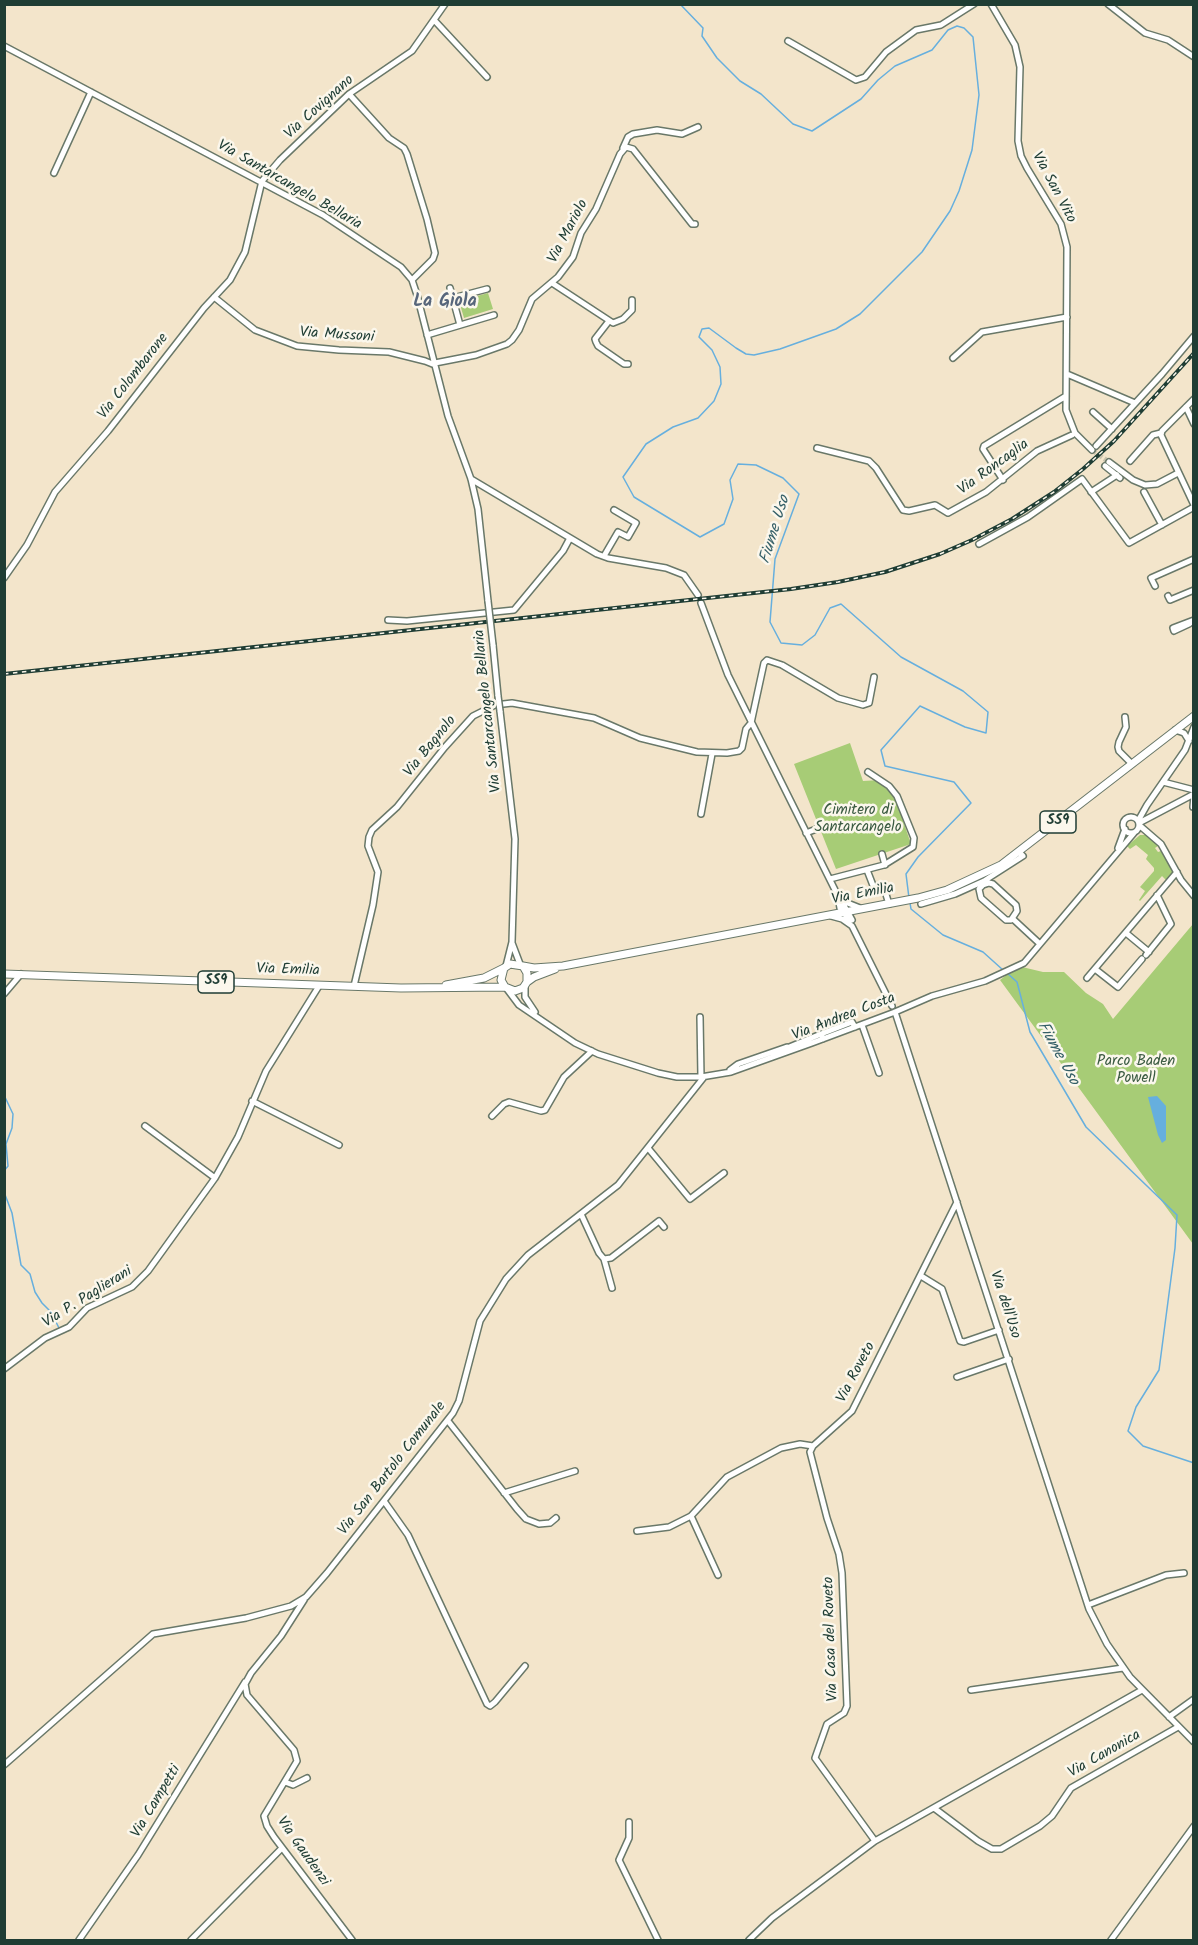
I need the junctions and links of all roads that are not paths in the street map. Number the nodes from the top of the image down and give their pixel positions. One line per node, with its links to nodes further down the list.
1 (445, 4): 5 (street, Via Covignano)
2 (974, 4): 6 (street)
3 (991, 4): 25 (street, Via San Vito)
4 (1108, 4): 8 (street)
5 (435, 21): 9 (street); 11 (street, Via Covignano)
6 (788, 41)
7 (4, 46): 10 (street, Via Santarcangelo Bellaria)
8 (1194, 57)
9 (488, 77)
10 (92, 92): 14 (street); 15 (street, Via Santarcangelo Bellaria)
11 (349, 94): 15 (street, Via Covignano); 17 (street)
12 (698, 127): 13 (street)
13 (623, 148): 16 (street); 18 (street, Via Mariolo)
14 (54, 173)
15 (262, 181): 17 (street, Via Santarcangelo Bellaria); 21 (street, Via Colombarone)
16 (695, 224)
17 (412, 280): 28 (street, Via Santarcangelo Bellaria)
18 (552, 282): 26 (street); 31 (street, Via Mariolo)
19 (450, 288): 22 (street)
20 (487, 289): 22 (street)
21 (214, 297): 31 (street, Via Mussoni); 57 (street, Via Colombarone)
22 (453, 298): 27 (street)
23 (632, 300): 26 (street)
24 (494, 315): 27 (street)
25 (1067, 317): 30 (street); 33 (street, Via San Vito)
26 (609, 321): 32 (street)
27 (460, 325): 28 (street)
28 (428, 335): 31 (street, Via Santarcangelo Bellaria)
29 (1194, 336): 36 (street)
30 (953, 358)
31 (435, 364): 46 (street, Via Santarcangelo Bellaria)
32 (628, 364)
33 (1067, 374): 34 (street, Via San Vito); 36 (street)
34 (1066, 396): 40 (street, Via San Vito); 47 (street)
35 (1194, 399): 37 (street)
36 (1135, 403): 40 (street)
37 (1186, 407): 39 (street); 41 (street)
38 (1093, 412): 40 (street)
39 (1194, 424)
40 (1112, 429)
41 (1161, 433): 44 (street); 45 (street)
42 (1072, 435): 47 (street, Via Roncaglia)
43 (816, 448): 47 (street, Via Roncaglia)
44 (1130, 461)
45 (1179, 475): 48 (street); 50 (street)
46 (471, 479): 53 (street); 107 (street, Via Santarcangelo Bellaria, bridge)
47 (1003, 480)
48 (1091, 492): 52 (street); 54 (street)
49 (1144, 492): 52 (street)
50 (1194, 506): 52 (street)
51 (614, 510): 55 (street)
52 (1162, 525)
53 (570, 538): 55 (street); 63 (street)
54 (979, 544)
55 (604, 556): 60 (street)
56 (1194, 559): 58 (street)
57 (4, 578)
58 (1155, 586)
59 (1194, 590): 61 (street)
60 (698, 595)
61 (1181, 596)
62 (701, 603): 67 (street)
63 (388, 620)
64 (874, 677): 67 (street)
65 (1194, 715): 69 (main road, Via Emilia)
66 (1125, 717): 72 (street)
67 (751, 723): 71 (street, Via Bagnolo); 86 (street)
68 (1194, 727): 70 (street)
69 (1175, 730): 70 (street); 72 (main road, Via Emilia / SS9)
70 (1189, 741): 74 (street)
71 (712, 754): 79 (street); 119 (street, Via Bagnolo)
72 (1131, 763): 88 (main road, Via Emilia / SS9)
73 (868, 772): 90 (street)
74 (1163, 782): 75 (street); 77 (street)
75 (1194, 793): 76 (street); 78 (street)
76 (1184, 800): 78 (street); 81 (street)
77 (1147, 804): 80 (street); 81 (street)
78 (1193, 808)
79 (701, 814)
80 (1132, 817): 81 (street); 83 (street)
81 (1139, 823): 84 (street); 85 (street)
82 (819, 828): 86 (street)
83 (1125, 829): 85 (street); 87 (street, Via Andrea Costa)
84 (1147, 831): 85 (street); 92 (street)
85 (1135, 832): 87 (street, Via Andrea Costa)
86 (806, 833): 93 (street)
87 (1117, 851): 108 (street, Via Andrea Costa)
88 (1019, 852): 99 (main road, Via Emilia / SS9); 100 (street)
89 (882, 854): 90 (street)
90 (884, 865): 91 (street)
91 (867, 870): 93 (street); 99 (street)
92 (1177, 872): 94 (street); 95 (street)
93 (833, 879): 98 (street)
94 (1181, 880): 95 (street); 97 (street)
95 (1166, 885): 96 (street)
96 (1157, 895): 106 (street); 109 (street)
97 (1194, 896)
98 (839, 898): 101 (street); 102 (street); 103 (street)
99 (891, 903): 101 (main road, Via Emilia / SS9)
100 (921, 903)
101 (864, 909): 102 (main road, Via Emilia / SS9); 105 (street)
102 (846, 912): 103 (main road, Via Emilia / SS9); 105 (street)
103 (826, 916): 105 (street); 111 (main road, Via Emilia / SS9)
104 (1013, 919): 104 (street); 108 (street)
105 (851, 924): 123 (street)
106 (1126, 933): 109 (street); 113 (street)
107 (512, 942): 110 (street, Via Santarcangelo Bellaria); 112 (street, Via Santarcangelo Bellaria)
108 (1040, 944): 124 (street, Via Andrea Costa)
109 (1146, 955): 113 (street)
110 (521, 965): 111 (main road, Via Emilia / SS9); 112 (main road, Via Emilia); 117 (main road)
111 (563, 966): 117 (main road, Via Emilia / SS9)
112 (505, 967): 120 (main road, Via Emilia / SS9); 121 (main road)
113 (1095, 969): 116 (street)
114 (4, 974): 115 (main road, Via Emilia / SS9)
115 (21, 974): 118 (main road, Via Emilia / SS9); 122 (street)
116 (1087, 978)
117 (526, 983): 121 (main road, Via Emilia); 125 (street, Via Andrea Costa)
118 (319, 986): 119 (main road, Via Emilia / SS9); 131 (street, Via P. Paglierani)
119 (354, 986): 120 (main road, Via Emilia / SS9)
120 (428, 988): 121 (main road, Via Emilia / SS9)
121 (506, 988): 125 (street, Via Andrea Costa)
122 (4, 994)
123 (892, 1006)
124 (895, 1012): 127 (street, Via Andrea Costa); 138 (street, Via dell'Uso)
125 (538, 1016): 128 (street, Via Andrea Costa)
126 (700, 1017): 130 (street)
127 (862, 1025): 129 (street); 130 (street, Via Andrea Costa)
128 (592, 1051): 130 (street, Via Andrea Costa); 132 (street)
129 (879, 1073)
130 (703, 1077): 135 (street, Via San Bartolo Comunale)
131 (252, 1101): 134 (street); 137 (street, Via P. Paglierani)
132 (492, 1116)
133 (146, 1126): 137 (street)
134 (339, 1145)
135 (648, 1148): 136 (street); 139 (street, Via San Bartolo Comunale)
136 (724, 1173)
137 (215, 1178): 146 (street, Via P. Paglierani)
138 (958, 1202): 142 (street, Via Roveto); 144 (street, Via dell'Uso)
139 (581, 1214): 141 (street); 148 (street, Via San Bartolo Comunale)
140 (664, 1227): 141 (street)
141 (604, 1259): 143 (street)
142 (921, 1276): 144 (street); 149 (street, Via Roveto)
143 (612, 1288)
144 (999, 1330): 145 (street, Via dell'Uso)
145 (1009, 1359): 147 (street); 159 (street, Via dell'Uso)
146 (4, 1369)
147 (957, 1377)
148 (447, 1421): 151 (street); 152 (street, Via San Bartolo Comunale)
149 (813, 1446): 153 (street); 175 (street, Via Casa del Roveto)
150 (575, 1471): 151 (street)
151 (504, 1493): 154 (street)
152 (384, 1501): 158 (street, Via San Bartolo Comunale); 160 (street)
153 (691, 1516): 155 (street); 157 (street)
154 (555, 1518)
155 (637, 1531)
156 (1184, 1573): 159 (street)
157 (718, 1575)
158 (306, 1597): 162 (street); 169 (street, Via San Bartolo Comunale)
159 (1088, 1605): 161 (street, Via dell'Uso)
160 (525, 1666)
161 (1123, 1668): 163 (street); 164 (street, Via dell'Uso)
162 (251, 1673): 171 (street, Via Gaudenzi); 177 (street, Via Campetti)
163 (971, 1690)
164 (1143, 1690): 166 (street, Via dell'Uso); 172 (street)
165 (1194, 1699): 166 (street)
166 (1168, 1717): 167 (street, Via dell'Uso)
167 (1178, 1727): 168 (street, Via dell'Uso); 172 (street, Via Canonica)
168 (1194, 1742)
169 (4, 1765)
170 (307, 1778): 171 (street)
171 (285, 1782): 176 (street, Via Gaudenzi)
172 (934, 1808): 175 (street)
173 (628, 1822): 180 (street)
174 (1194, 1826): 182 (street)
175 (875, 1841): 181 (street)
176 (282, 1848): 178 (street); 179 (street, Via Gaudenzi)
177 (80, 1941)
178 (191, 1941)
179 (352, 1941)
180 (658, 1941)
181 (749, 1941)
182 (1111, 1941)

